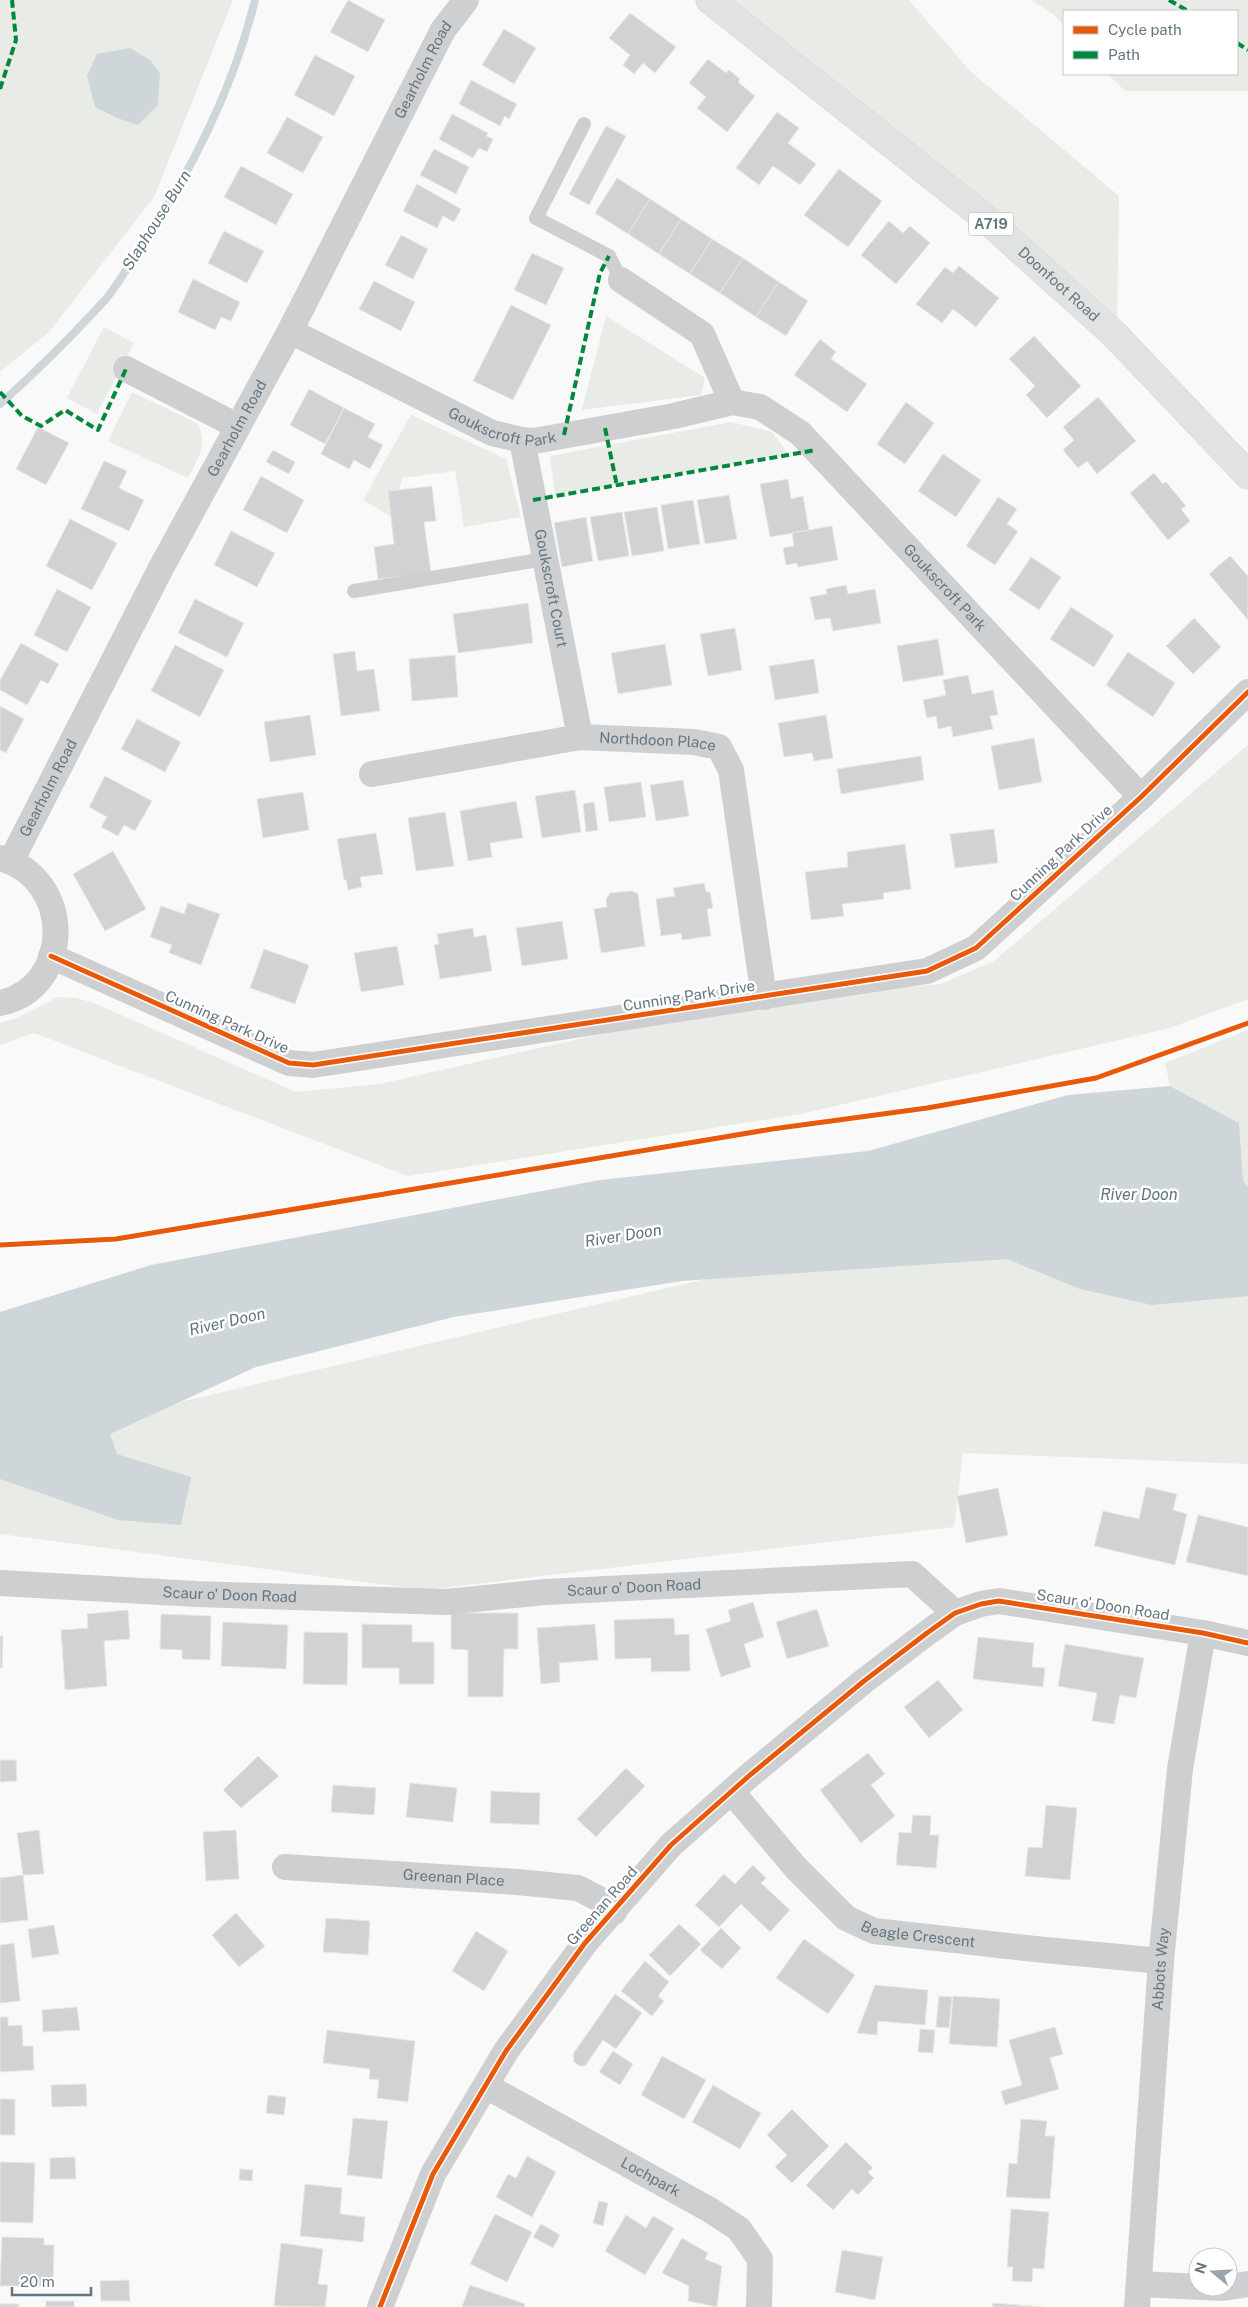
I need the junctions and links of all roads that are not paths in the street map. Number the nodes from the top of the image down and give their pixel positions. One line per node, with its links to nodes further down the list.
1 (466, 0): 5 (street, Gearholm Road)
2 (710, 0): 10 (main road, Doonfoot Road / A719)
3 (584, 124): 4 (lane)
4 (621, 280): 7 (street)
5 (290, 331): 8 (street, Gearholm Road); 9 (street, Goukscroft Park)
6 (126, 369): 8 (street)
7 (732, 402): 9 (street, Goukscroft Park); 16 (street, Goukscroft Park)
8 (237, 426): 17 (street, Gearholm Road)
9 (522, 440): 11 (street, Goukscroft Court)
10 (1248, 474)
11 (545, 559): 12 (lane); 14 (street, Goukscroft Court)
12 (354, 591)
13 (1248, 692): 16 (street, Cunning Park Drive)
14 (580, 737): 15 (street, Northdoon Place); 19 (street, Northdoon Place)
15 (372, 774)
16 (1141, 797): 19 (street, Cunning Park Drive)
17 (5, 860): 18 (street)
18 (52, 956): 19 (street, Cunning Park Drive); 20 (street)
19 (764, 997)
20 (0, 1003)
21 (0, 1583): 22 (street, Scaur o' Doon Road)
22 (955, 1612): 23 (street, Scaur o' Doon Road); 25 (street, Greenan Road)
23 (1203, 1633): 24 (street, Scaur o' Doon Road); 28 (street, Abbots Way)
24 (1248, 1643)
25 (732, 1792): 27 (street, Greenan Road); 28 (street, Beagle Crescent)
26 (285, 1867): 27 (street, Greenan Place)
27 (614, 1912): 29 (street, Greenan Road)
28 (1161, 1961): 31 (street, Abbots Way)
29 (486, 2086): 32 (street, Greenan Road); 33 (street, Lochpark)
30 (1248, 2284): 31 (street)
31 (1138, 2296)
32 (380, 2307)
33 (759, 2307)

